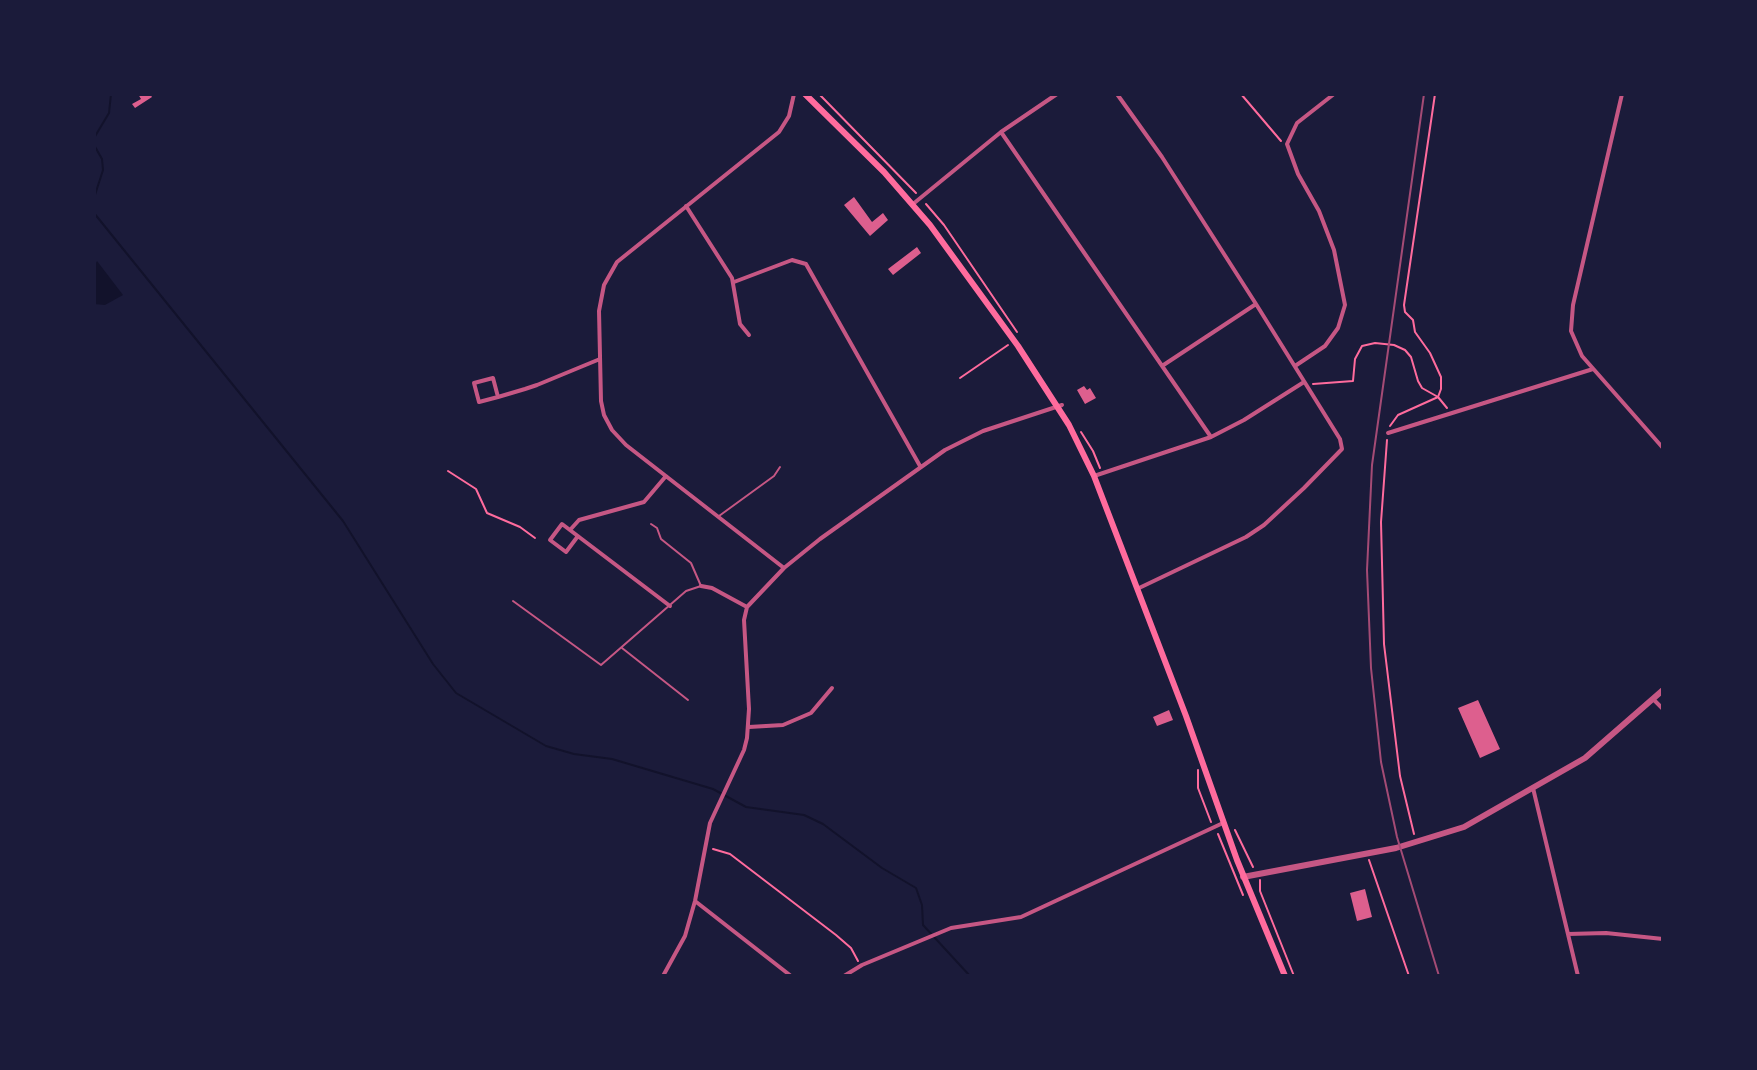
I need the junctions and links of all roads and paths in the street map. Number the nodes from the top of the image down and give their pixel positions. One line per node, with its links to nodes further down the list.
1 (794, 94): 12 (street)
2 (805, 94): 11 (main road)
3 (1057, 94): 9 (street)
4 (1117, 94): 14 (street)
5 (1241, 94): 10 (path)
6 (1334, 94): 10 (street)
7 (1435, 94): 24 (path)
8 (1622, 94): 20 (street)
9 (1001, 132): 11 (street); 18 (street)
10 (1287, 144): 19 (street)
11 (913, 204): 25 (main road)
12 (686, 206): 13 (street); 17 (street)
13 (734, 282): 15 (street); 31 (street)
14 (1256, 304): 18 (street); 19 (street)
15 (749, 335)
16 (1009, 344): 21 (path)
17 (600, 359): 23 (street); 35 (street)
18 (1162, 366): 29 (street)
19 (1295, 366): 22 (street)
20 (1593, 369): 26 (street); 30 (street)
21 (960, 378)
22 (1304, 382): 24 (path); 29 (street); 43 (street)
23 (498, 397): 23 (street)
24 (1438, 397): 26 (path); 28 (path)
25 (1060, 406): 31 (street); 34 (main road)
26 (1450, 412): 28 (street)
27 (1080, 430): 34 (path)
28 (1388, 433): 58 (path)
29 (1211, 437): 34 (street)
30 (1663, 448)
31 (920, 466): 41 (street)
32 (780, 467): 36 (lane)
33 (448, 471): 40 (path)
34 (1098, 475): 43 (main road)
35 (666, 476): 36 (street); 38 (street)
36 (718, 516): 41 (street)
37 (651, 524): 42 (lane)
38 (570, 530): 39 (street); 39 (street)
39 (578, 536): 45 (street)
40 (535, 538)
41 (784, 568): 46 (street)
42 (701, 586): 45 (lane); 46 (street)
43 (1137, 589): 56 (main road)
44 (513, 601): 47 (lane)
45 (670, 606): 47 (lane)
46 (747, 607): 53 (street)
47 (622, 647): 51 (lane)
48 (832, 688): 53 (street)
49 (1663, 690): 50 (street)
50 (1653, 699): 52 (street); 55 (street)
51 (688, 700)
52 (1663, 709)
53 (749, 727): 59 (street)
54 (1199, 765): 57 (path)
55 (1533, 788): 58 (street); 65 (street)
56 (1223, 823): 57 (street); 61 (main road)
57 (1214, 827): 63 (path); 67 (street)
58 (1416, 843): 60 (street)
59 (705, 847): 64 (street); 67 (path)
60 (1371, 854): 61 (street); 73 (path)
61 (1243, 877): 71 (main road)
62 (1261, 883): 72 (path)
63 (1245, 900)
64 (695, 901): 68 (street); 69 (street)
65 (1568, 934): 66 (street); 74 (street)
66 (1663, 939)
67 (862, 965): 70 (street)
68 (663, 976)
69 (791, 976)
70 (844, 976)
71 (1285, 976)
72 (1294, 976)
73 (1409, 976)
74 (1578, 976)

